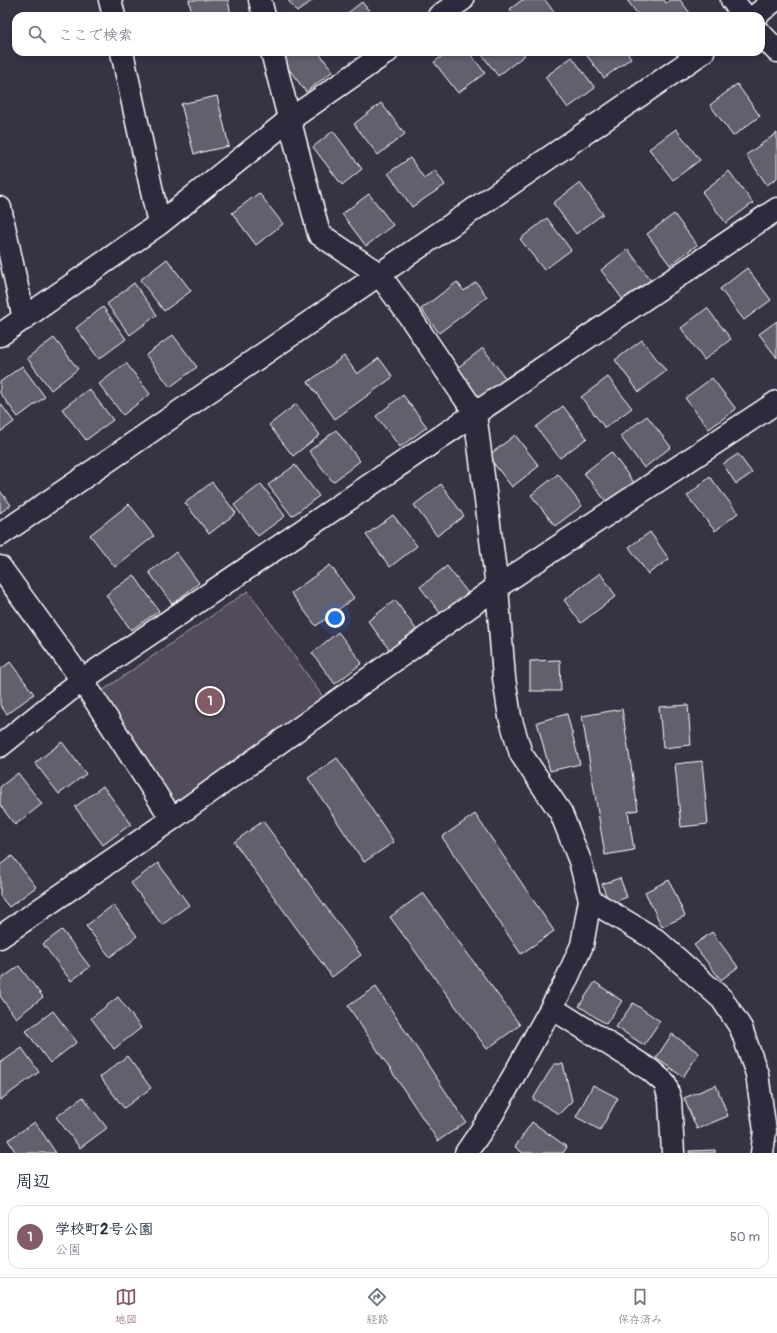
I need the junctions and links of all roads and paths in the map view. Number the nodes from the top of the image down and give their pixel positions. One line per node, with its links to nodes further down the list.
1 (110, 0): 6 (street)
2 (260, 0): 7 (street)
3 (462, 0): 8 (street)
4 (732, 0): 5 (street)
5 (759, 10)
6 (113, 12)
7 (263, 12)
8 (445, 12)
9 (765, 38): 10 (street)
10 (777, 51)
11 (123, 56): 18 (street)
12 (273, 56): 15 (street)
13 (381, 56): 15 (street)
14 (697, 56): 19 (street)
15 (289, 120): 18 (street); 19 (street)
16 (0, 208): 20 (street)
17 (777, 209): 23 (street)
18 (159, 224): 20 (street)
19 (379, 274): 23 (street); 24 (street)
20 (24, 319): 21 (street)
21 (0, 335)
22 (777, 402): 26 (street)
23 (475, 413): 26 (street); 27 (street)
24 (0, 535)
25 (0, 567): 27 (street)
26 (497, 587): 29 (street); 30 (street)
27 (82, 680): 28 (street); 29 (street)
28 (0, 746)
29 (172, 819): 31 (street)
30 (590, 900): 32 (street); 35 (street)
31 (0, 937)
32 (552, 1008): 33 (street); 34 (street)
33 (466, 1153)
34 (673, 1153)
35 (762, 1153)

